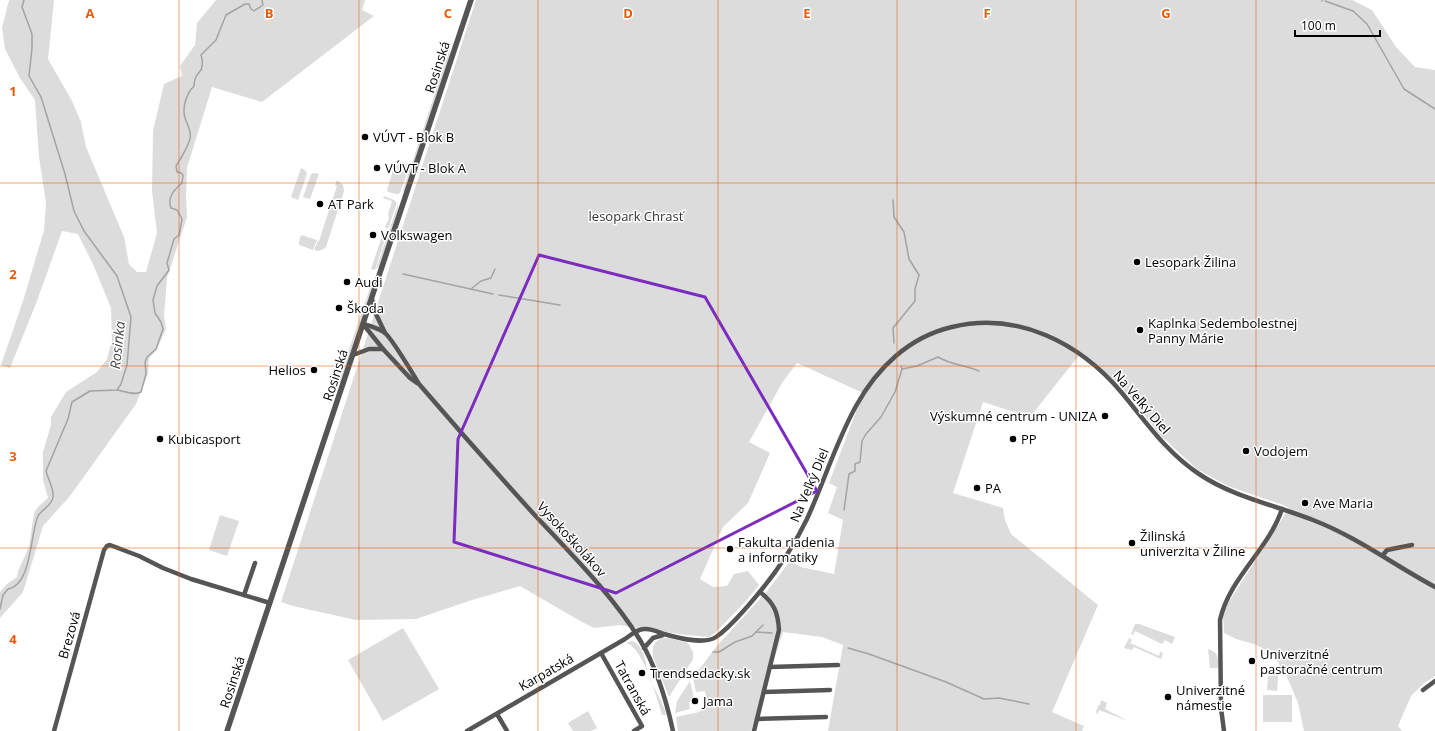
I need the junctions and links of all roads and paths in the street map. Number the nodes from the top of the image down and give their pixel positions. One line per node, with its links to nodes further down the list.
1 (471, 0): 2 (street, Rosinská)
2 (372, 298): 3 (street, Rosinská); 4 (street, Vysokoškolákov)
3 (363, 324): 4 (street); 5 (street, Vysokoškolákov); 6 (street, Rosinská)
4 (385, 333): 7 (street, Vysokoškolákov)
5 (382, 349): 6 (street); 7 (street, Vysokoškolákov)
6 (353, 356): 15 (street, Rosinská)
7 (418, 384): 16 (street, Vysokoškolákov)
8 (1282, 508): 10 (street, Na Veľký Diel); 13 (street, Na Veľký Diel); 36 (street)
9 (1412, 545): 10 (street)
10 (1383, 556): 12 (street, Na Veľký Diel)
11 (255, 563): 14 (street)
12 (1435, 587)
13 (760, 592): 17 (street, Na Veľký Diel); 21 (street)
14 (244, 595): 15 (street); 29 (street, Brezová)
15 (270, 603): 30 (street, Rosinská)
16 (635, 632): 17 (street, Na Veľký Diel); 18 (street, Vysokoškolákov); 19 (street, Karpatská)
17 (664, 634): 18 (street)
18 (644, 648): 34 (street, Vysokoškolákov)
19 (601, 653): 26 (street, Karpatská); 33 (street, Tatranská)
20 (838, 665): 21 (street)
21 (770, 667): 25 (street)
22 (1435, 681): 24 (street)
23 (830, 690): 25 (street)
24 (1423, 690)
25 (764, 692): 28 (street)
26 (497, 714): 31 (street, Karpatská); 32 (street)
27 (826, 717): 28 (street)
28 (758, 719): 35 (street)
29 (54, 731)
30 (227, 731)
31 (468, 731)
32 (507, 731)
33 (634, 731)
34 (673, 731)
35 (754, 731)
36 (1224, 731)

